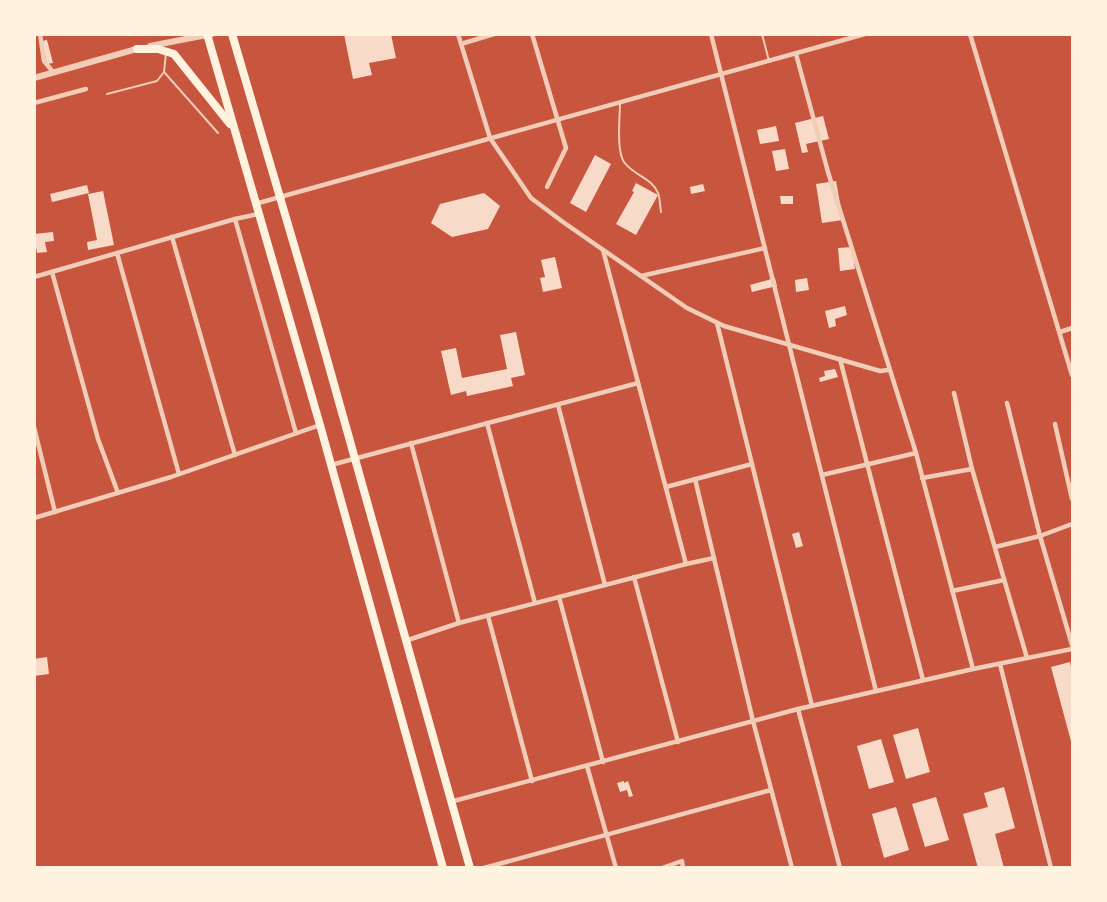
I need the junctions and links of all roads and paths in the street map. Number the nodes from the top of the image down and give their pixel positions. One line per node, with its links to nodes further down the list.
1 (40, 34): 16 (street)
2 (232, 34): 29 (main road)
3 (458, 34): 11 (street)
4 (494, 34): 11 (street)
5 (532, 34): 24 (street)
6 (711, 34): 18 (street)
7 (762, 34): 15 (lane)
8 (865, 34): 14 (street)
9 (970, 34): 43 (street)
10 (208, 35): 12 (street); 25 (main road)
11 (460, 44): 27 (street)
12 (137, 49): 13 (main road); 16 (street)
13 (166, 51): 17 (lane); 25 (main road)
14 (796, 54): 15 (street); 46 (street)
15 (769, 61): 18 (street)
16 (53, 72): 19 (street)
17 (164, 72): 21 (lane); 26 (lane)
18 (722, 74): 22 (street); 35 (street)
19 (34, 78)
20 (86, 89): 23 (street)
21 (108, 94)
22 (620, 102): 24 (street); 31 (lane)
23 (34, 103)
24 (557, 120): 27 (street); 28 (street)
25 (233, 128): 30 (main road)
26 (218, 133)
27 (490, 138): 29 (street); 36 (street)
28 (547, 187)
29 (279, 198): 30 (street); 60 (main road)
30 (255, 204): 32 (main road)
31 (661, 212)
32 (258, 214): 33 (street); 54 (main road)
33 (235, 219): 34 (street); 56 (street)
34 (172, 237): 37 (street); 59 (street)
35 (765, 248): 39 (street); 44 (street)
36 (603, 249): 39 (street); 48 (street)
37 (117, 253): 38 (street); 65 (street)
38 (52, 272): 40 (street); 70 (street)
39 (641, 276): 41 (street)
40 (34, 277)
41 (717, 323): 44 (street); 61 (street)
42 (1072, 328): 43 (street)
43 (1060, 332): 47 (street)
44 (789, 344): 45 (street); 66 (street)
45 (840, 358): 46 (street); 62 (street)
46 (888, 370): 58 (street)
47 (1072, 375)
48 (638, 383): 51 (street); 69 (street)
49 (954, 393): 64 (street)
50 (1007, 403): 75 (street)
51 (558, 405): 52 (street); 81 (street)
52 (487, 423): 57 (street); 84 (street)
53 (1055, 424): 71 (street)
54 (320, 425): 56 (street); 63 (main road)
55 (34, 427): 72 (street)
56 (296, 433): 59 (street)
57 (411, 443): 60 (street); 86 (street)
58 (916, 453): 62 (street); 67 (street)
59 (235, 455): 65 (street)
60 (353, 458): 63 (street); 87 (main road)
61 (752, 464): 68 (street); 94 (street)
62 (868, 464): 66 (street); 92 (street)
63 (331, 465): 104 (main road)
64 (972, 469): 67 (street); 76 (street)
65 (179, 474): 70 (street)
66 (822, 476): 93 (street)
67 (922, 478): 82 (street)
68 (695, 479): 69 (street); 77 (street)
69 (666, 487): 78 (street)
70 (118, 494): 72 (street)
71 (1072, 499)
72 (55, 512): 73 (street)
73 (34, 518)
74 (1072, 524): 75 (street)
75 (1040, 536): 76 (street); 88 (street)
76 (995, 547): 80 (street)
77 (714, 558): 78 (street); 96 (street)
78 (686, 564): 79 (street)
79 (634, 577): 81 (street); 97 (street)
80 (1004, 580): 82 (street); 89 (street)
81 (605, 585): 83 (street)
82 (952, 591): 91 (street)
83 (559, 597): 84 (street); 98 (street)
84 (535, 603): 85 (street)
85 (488, 616): 86 (street); 100 (street)
86 (459, 623): 87 (street)
87 (405, 641): 102 (main road)
88 (1072, 647): 89 (street)
89 (1028, 658): 90 (street)
90 (1000, 664): 91 (street); 112 (street)
91 (973, 669): 92 (street)
92 (923, 680): 93 (street)
93 (876, 691): 94 (street)
94 (812, 706): 95 (street)
95 (798, 709): 96 (street); 111 (street)
96 (753, 721): 97 (street); 101 (street)
97 (678, 742): 98 (street)
98 (603, 762): 99 (street)
99 (587, 766): 100 (street); 103 (street)
100 (532, 781): 102 (street)
101 (771, 790): 103 (street); 110 (street)
102 (450, 802): 105 (main road)
103 (608, 835): 106 (street); 107 (street)
104 (443, 867)
105 (470, 867)
106 (484, 867)
107 (616, 867)
108 (662, 867): 109 (street)
109 (683, 867)
110 (790, 867)
111 (840, 867)
112 (1051, 867)

